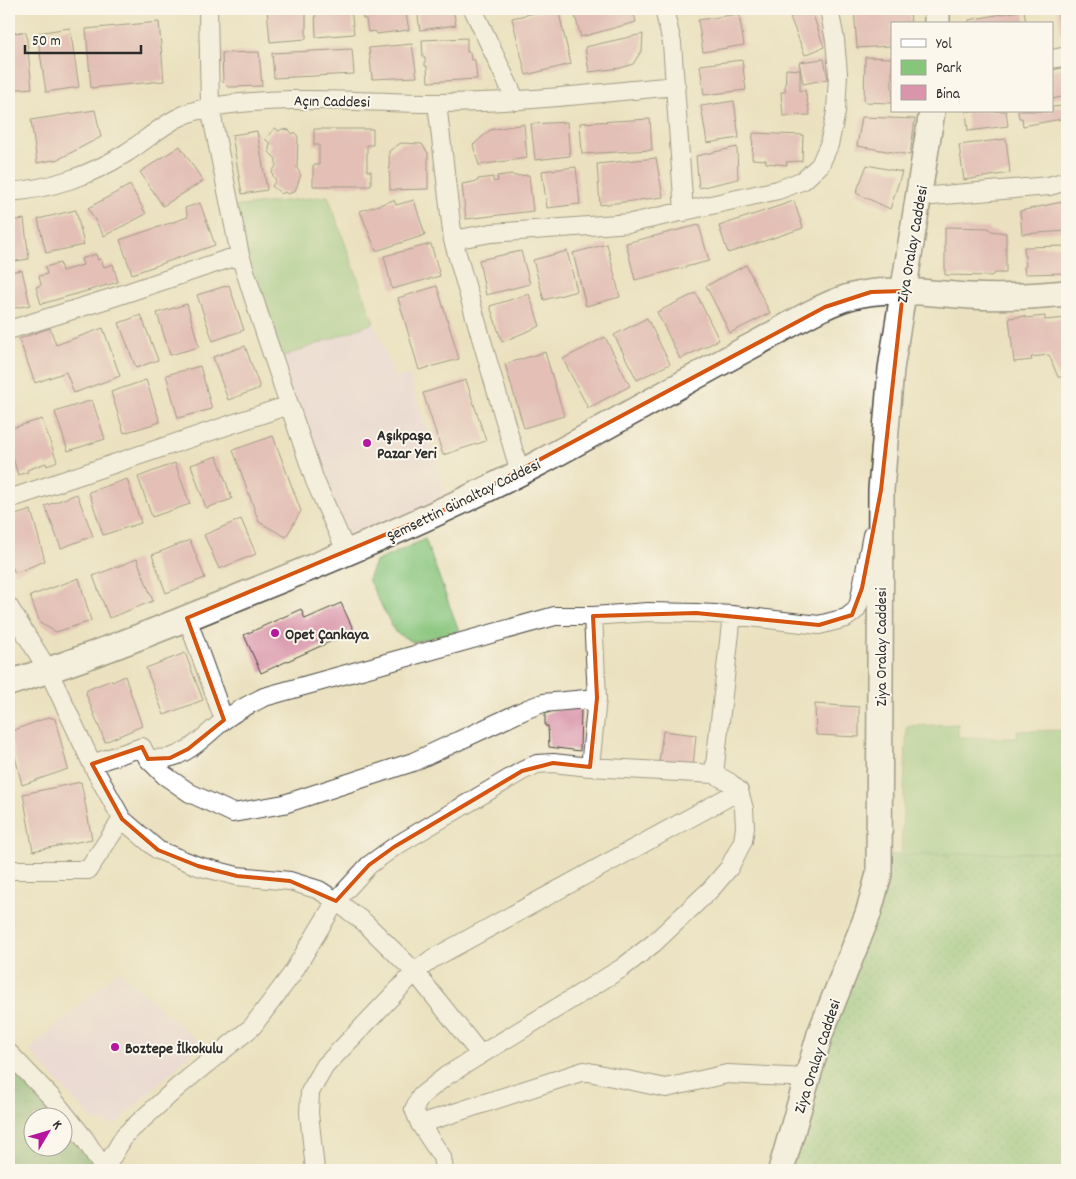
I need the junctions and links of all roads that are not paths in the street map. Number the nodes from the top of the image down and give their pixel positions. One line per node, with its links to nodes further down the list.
1 (208, 9): 12 (street)
2 (664, 9): 9 (street)
3 (829, 9): 17 (street)
4 (937, 9): 6 (main road)
5 (478, 10): 10 (street)
6 (937, 22)
7 (1067, 56): 8 (street)
8 (1054, 59)
9 (676, 86): 10 (street, Açın Caddesi); 17 (street)
10 (516, 101): 11 (street, Açın Caddesi)
11 (437, 103): 12 (street, Açın Caddesi); 18 (street)
12 (210, 107): 15 (street, Açın Caddesi); 19 (street)
13 (932, 112): 16 (main road, Ziya Oralay Caddesi)
14 (1067, 181): 16 (street)
15 (9, 192)
16 (920, 197): 20 (main road, Ziya Oralay Caddesi)
17 (684, 212): 18 (street)
18 (453, 240): 24 (street)
19 (240, 254): 22 (street); 23 (street)
20 (903, 291): 21 (main road, Şemsettin Günaltay Caddesi); 24 (main road, Şemsettin Günaltay Caddesi); 25 (main road, Ziya Oralay Caddesi)
21 (1067, 293)
22 (9, 330)
23 (289, 406): 26 (street); 27 (street)
24 (520, 473): 27 (main road, Şemsettin Günaltay Caddesi)
25 (881, 490): 29 (street); 47 (main road, Ziya Oralay Caddesi)
26 (9, 500)
27 (347, 553): 31 (main road, Şemsettin Günaltay Caddesi)
28 (9, 607): 32 (street)
29 (732, 615): 30 (street); 39 (street)
30 (593, 616): 34 (street); 35 (street)
31 (187, 618): 32 (main road, Şemsettin Günaltay Caddesi); 35 (street)
32 (48, 670): 33 (main road, Şemsettin Günaltay Caddesi); 37 (street)
33 (9, 683)
34 (597, 698): 36 (street); 38 (street)
35 (224, 720): 36 (street)
36 (148, 759): 37 (street)
37 (92, 764): 41 (street)
38 (590, 767): 39 (street); 43 (street)
39 (714, 774): 40 (street)
40 (739, 791): 44 (street); 46 (street)
41 (122, 820): 42 (street); 43 (street)
42 (9, 870)
43 (336, 901): 44 (street); 49 (street)
44 (414, 972): 46 (street); 50 (street)
45 (9, 1053): 49 (street)
46 (480, 1054): 48 (street)
47 (808, 1078): 48 (street); 52 (main road, Ziya Oralay Caddesi)
48 (420, 1124): 51 (street)
49 (105, 1169)
50 (316, 1170)
51 (444, 1170)
52 (780, 1170)

